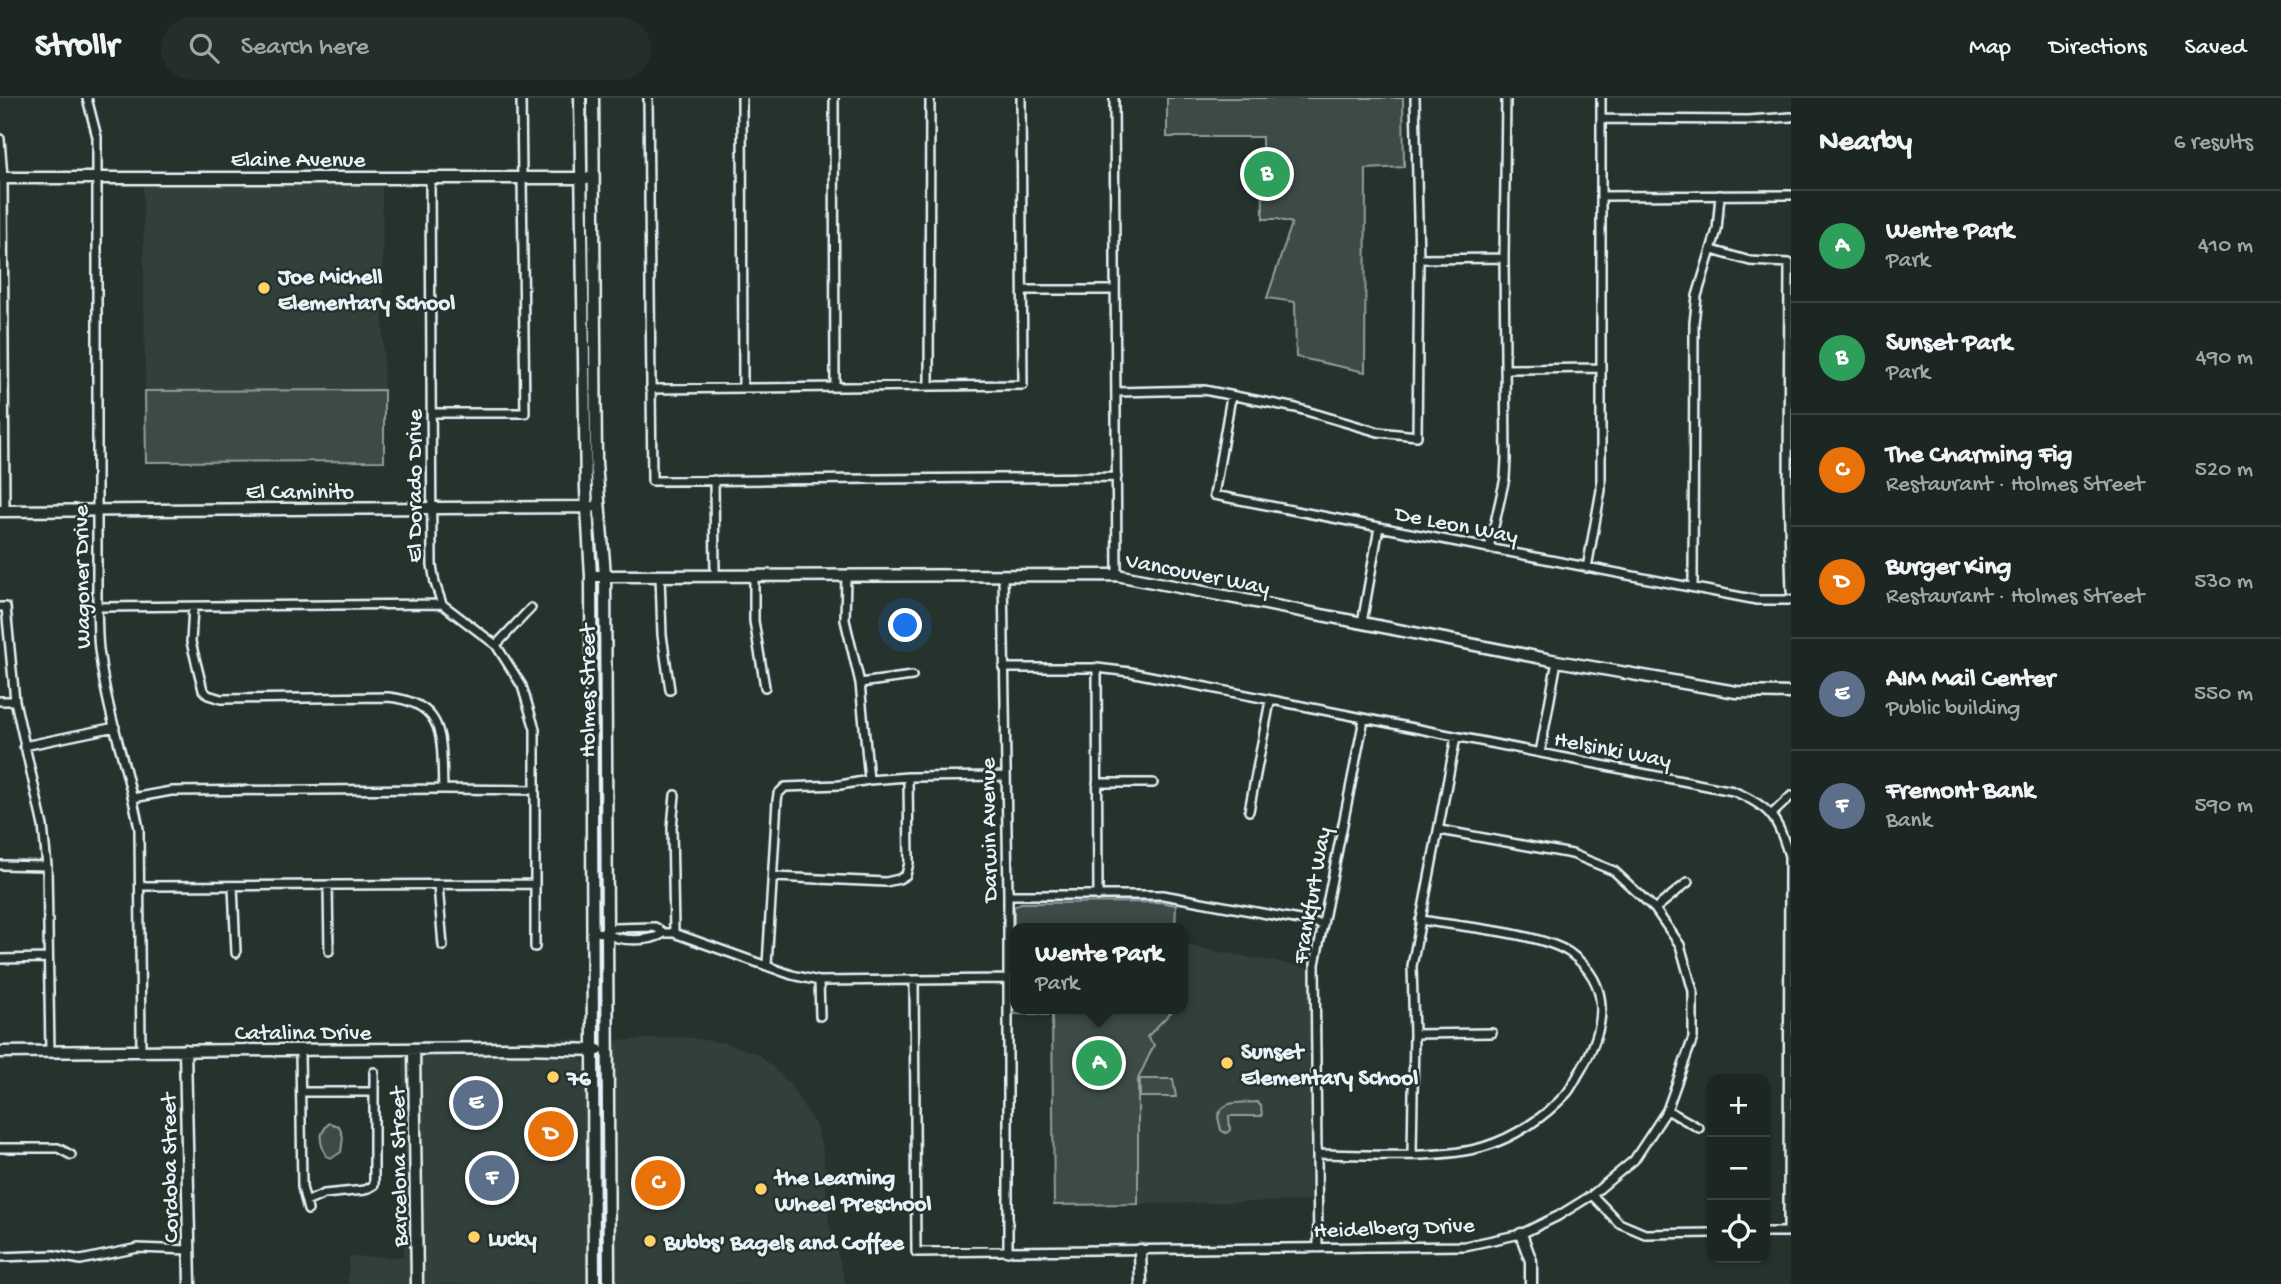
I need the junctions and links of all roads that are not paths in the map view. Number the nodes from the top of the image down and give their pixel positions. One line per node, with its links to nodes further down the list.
1 (87, 98): 22 (street, Wagoner Drive)
2 (521, 98): 17 (street)
3 (580, 98): 20 (street, Holmes Street)
4 (593, 98): 21 (street, Holmes Street)
5 (648, 98): 37 (street)
6 (741, 98): 34 (street)
7 (834, 98): 35 (street)
8 (930, 98): 36 (street)
9 (1021, 98): 29 (street)
10 (1114, 98): 30 (street)
11 (1415, 98): 28 (street)
12 (1506, 98): 27 (street)
13 (1601, 98): 15 (street)
14 (1791, 117): 15 (street)
15 (1602, 119): 25 (street)
16 (0, 139): 19 (street)
17 (523, 176): 18 (street, Elaine Avenue); 20 (street, Elaine Avenue); 40 (street)
18 (430, 177): 22 (street, Elaine Avenue); 40 (street, El Dorado Drive)
19 (3, 178): 22 (street, Elaine Avenue); 31 (street)
20 (580, 178): 21 (street, Elaine Avenue); 45 (street, Holmes Street)
21 (594, 178): 44 (street, Holmes Street)
22 (97, 179): 47 (street, Wagoner Drive)
23 (1720, 195): 24 (street); 25 (street); 26 (street)
24 (1791, 195)
25 (1601, 196): 32 (street)
26 (1712, 250): 60 (street); 61 (street)
27 (1504, 258): 28 (street); 33 (street)
28 (1419, 259): 39 (street)
29 (1023, 290): 30 (street); 36 (street)
30 (1115, 290): 38 (street)
31 (2, 323): 41 (street)
32 (1601, 368): 33 (street); 51 (street)
33 (1506, 369): 50 (street)
34 (743, 386): 35 (street); 37 (street)
35 (835, 386): 36 (street)
36 (929, 386)
37 (650, 389): 43 (street)
38 (1117, 392): 39 (street); 42 (street)
39 (1231, 397): 49 (street, De Leon Way)
40 (432, 413): 46 (street, El Dorado Drive)
41 (2, 416): 48 (street)
42 (1117, 477): 43 (street); 56 (street)
43 (715, 480): 53 (street)
44 (600, 506): 45 (street, El Caminito); 52 (street, Holmes Street)
45 (587, 507): 46 (street, El Caminito); 57 (street, Holmes Street)
46 (431, 508): 47 (street, El Caminito); 63 (street, El Dorado Drive)
47 (98, 510): 48 (street, El Caminito); 65 (street, Wagoner Drive)
48 (2, 511)
49 (1379, 527): 50 (street, De Leon Way); 68 (street)
50 (1489, 548): 51 (street, De Leon Way)
51 (1587, 568): 60 (street, De Leon Way)
52 (605, 575): 57 (street, Vancouver Way); 58 (street, Vancouver Way); 114 (street, Holmes Street)
53 (715, 575): 54 (street, Vancouver Way); 58 (street, Vancouver Way)
54 (754, 575): 59 (street, Vancouver Way); 75 (street)
55 (1003, 575): 56 (street, Vancouver Way); 59 (street, Vancouver Way); 71 (street, Darwin Avenue)
56 (1117, 575): 68 (street, Vancouver Way)
57 (591, 576): 113 (street, Holmes Street)
58 (660, 576): 76 (street)
59 (846, 576): 74 (street)
60 (1693, 587): 62 (street, De Leon Way)
61 (1791, 591)
62 (1791, 600)
63 (442, 604): 66 (street); 69 (street)
64 (3, 607): 79 (street)
65 (97, 607): 66 (street); 82 (street, Wagoner Drive)
66 (194, 607): 91 (street)
67 (531, 608): 69 (street)
68 (1362, 623): 70 (street, Vancouver Way)
69 (496, 645): 92 (street)
70 (1556, 661): 77 (street, Vancouver Way); 85 (street)
71 (1003, 668): 72 (street, Helsinki Way); 86 (street, Darwin Avenue)
72 (1097, 668): 80 (street, Helsinki Way); 89 (street)
73 (912, 676): 74 (street)
74 (860, 683): 88 (street)
75 (765, 687)
76 (670, 690)
77 (1791, 693)
78 (0, 701): 79 (street)
79 (15, 701): 84 (street)
80 (1270, 701): 81 (street, Helsinki Way); 96 (street)
81 (1364, 719): 83 (street, Helsinki Way); 112 (street, Frankfurt Way)
82 (115, 727): 84 (street); 95 (street, Wagoner Drive)
83 (1456, 737): 85 (street, Helsinki Way); 98 (street)
84 (24, 747): 100 (street)
85 (1541, 753): 97 (street, Helsinki Way)
86 (1004, 776): 87 (street); 108 (street, Darwin Avenue)
87 (908, 777): 88 (street); 101 (street)
88 (869, 780): 101 (street)
89 (1097, 783): 90 (street); 109 (street)
90 (1153, 783)
91 (443, 789): 92 (street); 95 (street)
92 (535, 790): 103 (street)
93 (675, 795): 115 (street)
94 (1791, 796): 97 (street)
95 (134, 798): 105 (street, Wagoner Drive)
96 (1250, 811)
97 (1772, 814): 126 (street)
98 (1440, 830): 110 (street, Heidelberg Drive); 111 (street)
99 (0, 865): 100 (street)
100 (47, 866): 120 (street)
101 (774, 877): 122 (street)
102 (1688, 882): 110 (street)
103 (535, 884): 104 (street); 117 (street)
104 (438, 885): 107 (street); 116 (street)
105 (141, 886): 106 (street); 137 (street, Wagoner Drive)
106 (233, 886): 107 (street); 119 (street)
107 (328, 886): 118 (street)
108 (1008, 895): 109 (street); 123 (street, Darwin Avenue)
109 (1098, 896): 112 (street)
110 (1656, 909): 141 (street, Heidelberg Drive)
111 (1420, 920): 129 (street); 145 (street)
112 (1322, 924): 144 (street, Frankfurt Way)
113 (594, 932): 114 (street); 133 (street, Holmes Street)
114 (605, 933): 115 (street); 131 (street, Holmes Street)
115 (674, 933): 122 (street)
116 (443, 946)
117 (535, 947)
118 (329, 951)
119 (236, 953)
120 (48, 958): 121 (street); 136 (street)
121 (0, 959)
122 (767, 965): 125 (street)
123 (1006, 979): 124 (street); 154 (street, Darwin Avenue)
124 (914, 980): 125 (street); 154 (street, Heidelberg Drive)
125 (819, 981): 127 (street)
126 (1789, 991): 148 (street)
127 (820, 1016)
128 (1492, 1033): 129 (street)
129 (1414, 1034): 145 (street)
130 (414, 1049): 133 (street, Catalina Drive); 134 (street, Catalina Drive); 157 (street, Barcelona Street)
131 (607, 1049): 133 (street, Catalina Drive); 159 (street, Holmes Street)
132 (185, 1050): 134 (street, Catalina Drive); 137 (street, Catalina Drive); 152 (street, Cordoba Street)
133 (594, 1050): 158 (street, Holmes Street)
134 (300, 1051): 139 (street)
135 (0, 1052): 136 (street, Catalina Drive)
136 (50, 1052): 137 (street, Catalina Drive)
137 (141, 1052)
138 (374, 1072): 140 (street)
139 (301, 1092): 140 (street); 140 (street)
140 (374, 1092)
141 (1667, 1110): 142 (street); 147 (street, Heidelberg Drive)
142 (1699, 1128)
143 (0, 1148): 146 (street)
144 (1318, 1154): 145 (street); 151 (street, Frankfurt Way)
145 (1412, 1154)
146 (71, 1155)
147 (1592, 1195): 149 (street); 150 (street, Heidelberg Drive)
148 (1770, 1232)
149 (1707, 1233)
150 (1521, 1234): 151 (street, Heidelberg Drive); 161 (street)
151 (1318, 1248): 153 (street, Heidelberg Drive)
152 (189, 1250): 155 (street); 156 (street, Cordoba Street)
153 (1140, 1250): 154 (street, Heidelberg Drive); 160 (street)
154 (1008, 1252)
155 (0, 1256)
156 (190, 1284)
157 (418, 1284)
158 (594, 1284)
159 (608, 1284)
160 (1141, 1284)
161 (1531, 1284)

